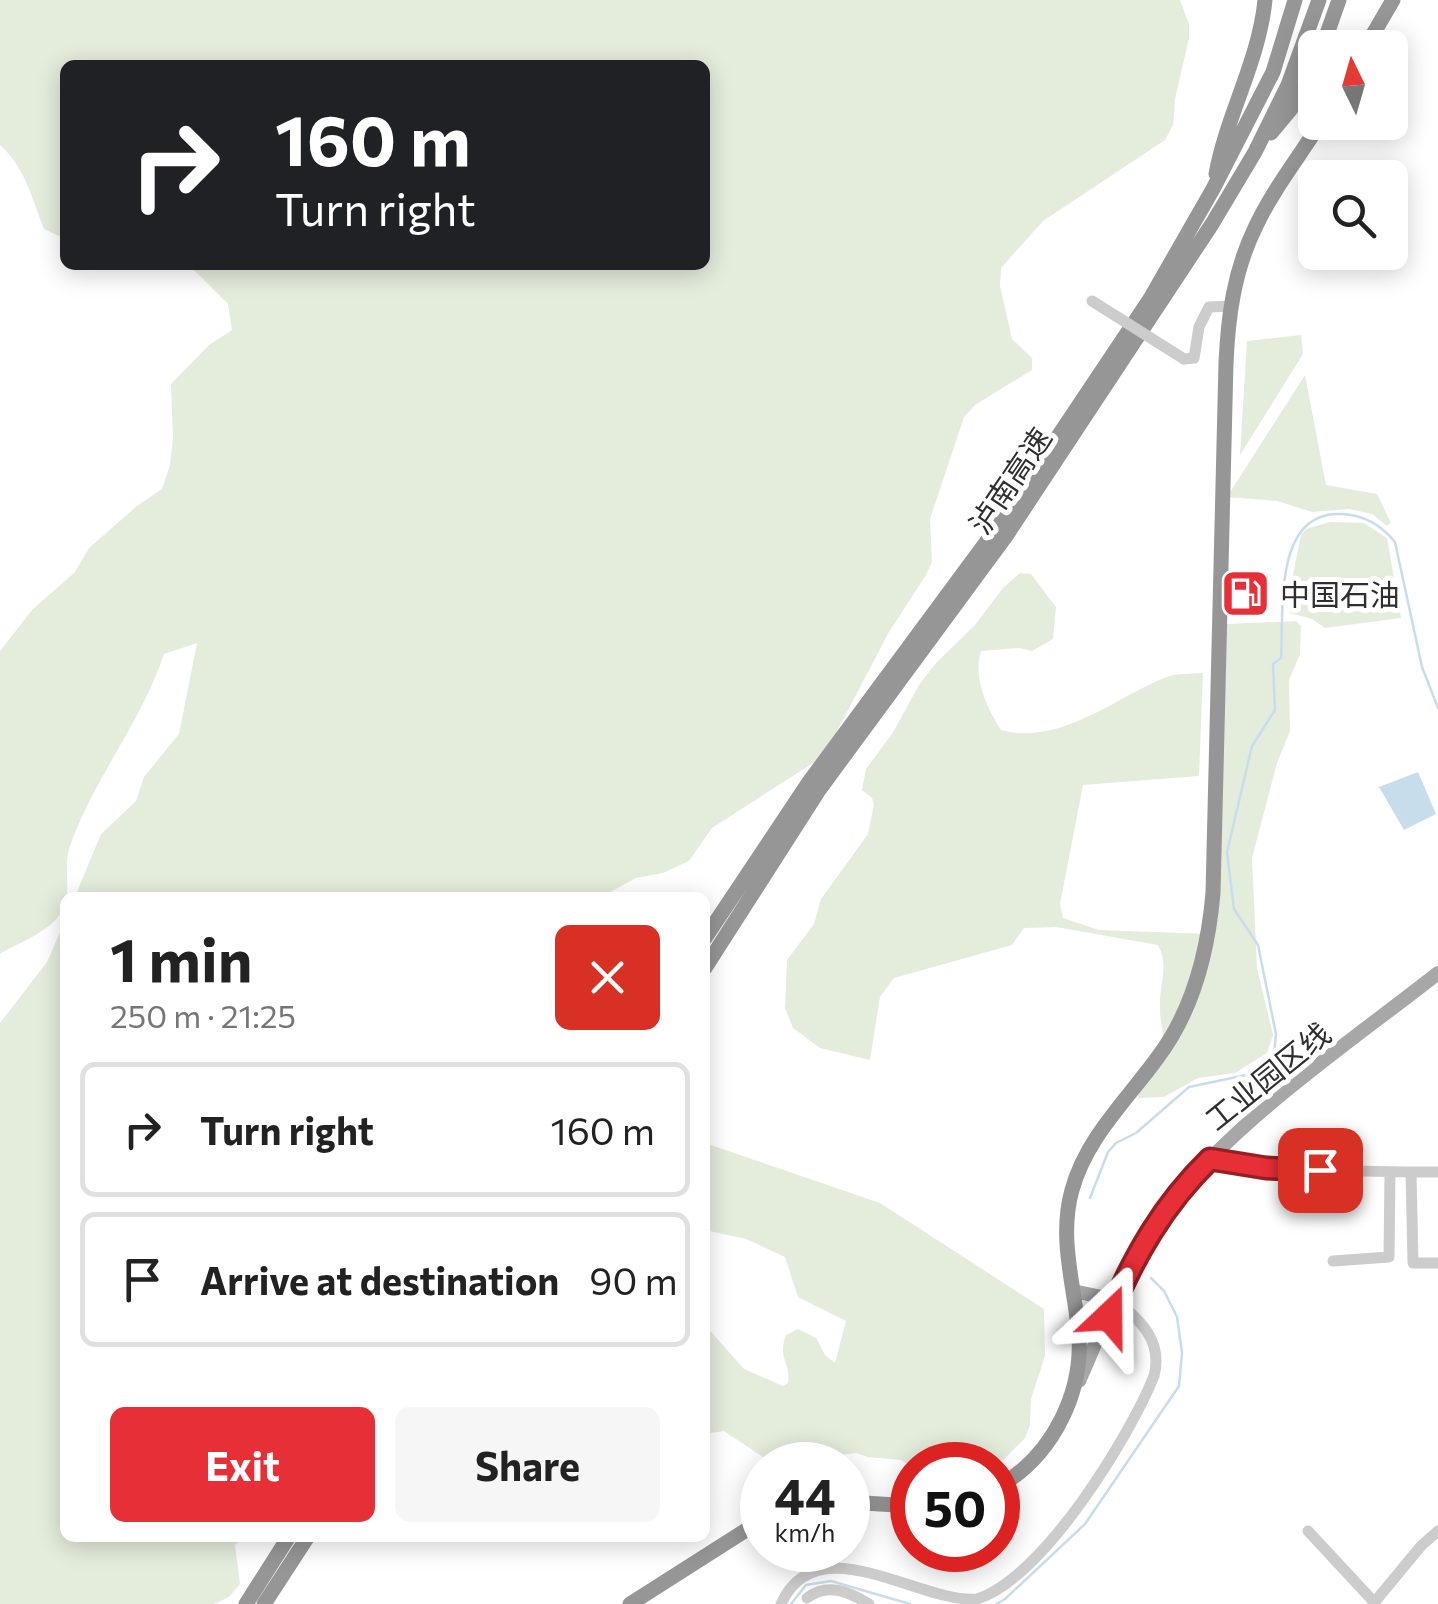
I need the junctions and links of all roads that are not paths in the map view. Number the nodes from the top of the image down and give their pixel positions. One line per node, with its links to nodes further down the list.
1 (1265, 0): 11 (highway)
2 (1295, 0): 11 (highway, 泸南高速)
3 (1319, 0): 10 (highway, 泸南高速)
4 (1339, 0): 6 (highway)
5 (1394, 0): 7 (highway)
6 (1328, 30)
7 (1376, 30)
8 (1298, 96): 10 (highway)
9 (1309, 140): 13 (highway)
10 (1256, 152): 15 (highway, 泸南高速)
11 (1214, 189): 14 (highway, 泸南高速)
12 (1092, 300): 13 (street, bridge)
13 (1231, 306): 23 (highway)
14 (710, 930)
15 (710, 960)
16 (1438, 973): 17 (main road, 工业园区线)
17 (1210, 1159): 18 (street); 24 (main road, 工业园区线)
18 (1390, 1172): 19 (street); 21 (street)
19 (1411, 1172): 20 (street); 22 (street)
20 (1438, 1172)
21 (1333, 1261)
22 (1438, 1263)
23 (1072, 1291): 24 (main road); 25 (highway)
24 (1116, 1300): 25 (main road, 工业园区线); 32 (street)
25 (1070, 1398): 26 (highway)
26 (1020, 1472)
27 (1438, 1531): 34 (street)
28 (1308, 1532): 34 (street)
29 (740, 1534): 37 (highway)
30 (285, 1542): 35 (highway)
31 (304, 1542): 36 (highway)
32 (855, 1586): 33 (street); 38 (street); 39 (street)
33 (808, 1598)
34 (1373, 1601)
35 (246, 1604)
36 (264, 1604)
37 (630, 1604)
38 (782, 1604)
39 (870, 1604)

